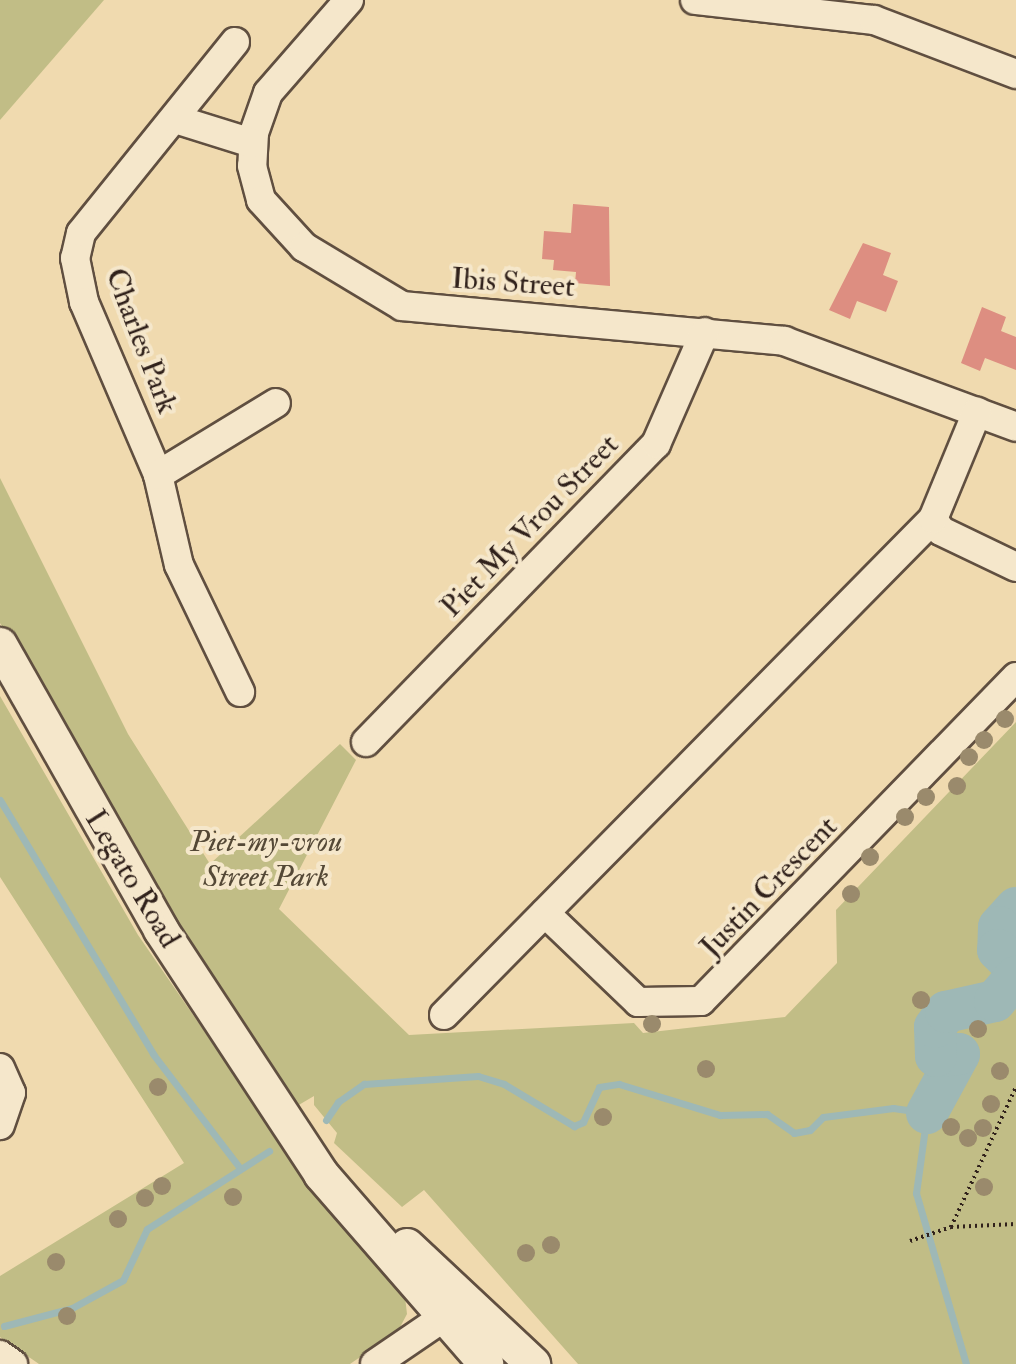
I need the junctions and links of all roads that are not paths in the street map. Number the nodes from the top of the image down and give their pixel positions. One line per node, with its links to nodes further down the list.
1 (349, 0): 6 (street, Ibis Street)
2 (695, 0): 4 (street)
3 (235, 42): 5 (street, Charles Park)
4 (1016, 74)
5 (175, 119): 6 (street); 11 (street, Charles Park)
6 (252, 143): 7 (street, Ibis Street)
7 (705, 332): 9 (street, Ibis Street); 17 (street, Piet My Vrou Street)
8 (276, 403): 11 (street)
9 (977, 412): 10 (street, Ibis Street); 12 (street)
10 (1016, 427)
11 (158, 475): 16 (street, Charles Park)
12 (933, 519): 13 (street); 18 (street)
13 (1016, 567)
14 (0, 645): 22 (street, Legato Road)
15 (1016, 677): 18 (street, Justin Crescent)
16 (240, 692)
17 (366, 742)
18 (545, 913): 19 (street)
19 (444, 1015)
20 (0, 1068): 21 (street)
21 (0, 1125)
22 (454, 1311): 25 (street); 26 (street, Legato Road); 27 (street, Legato Road)
23 (0, 1355): 24 (street)
24 (13, 1364)
25 (375, 1364)
26 (486, 1364)
27 (533, 1364)

